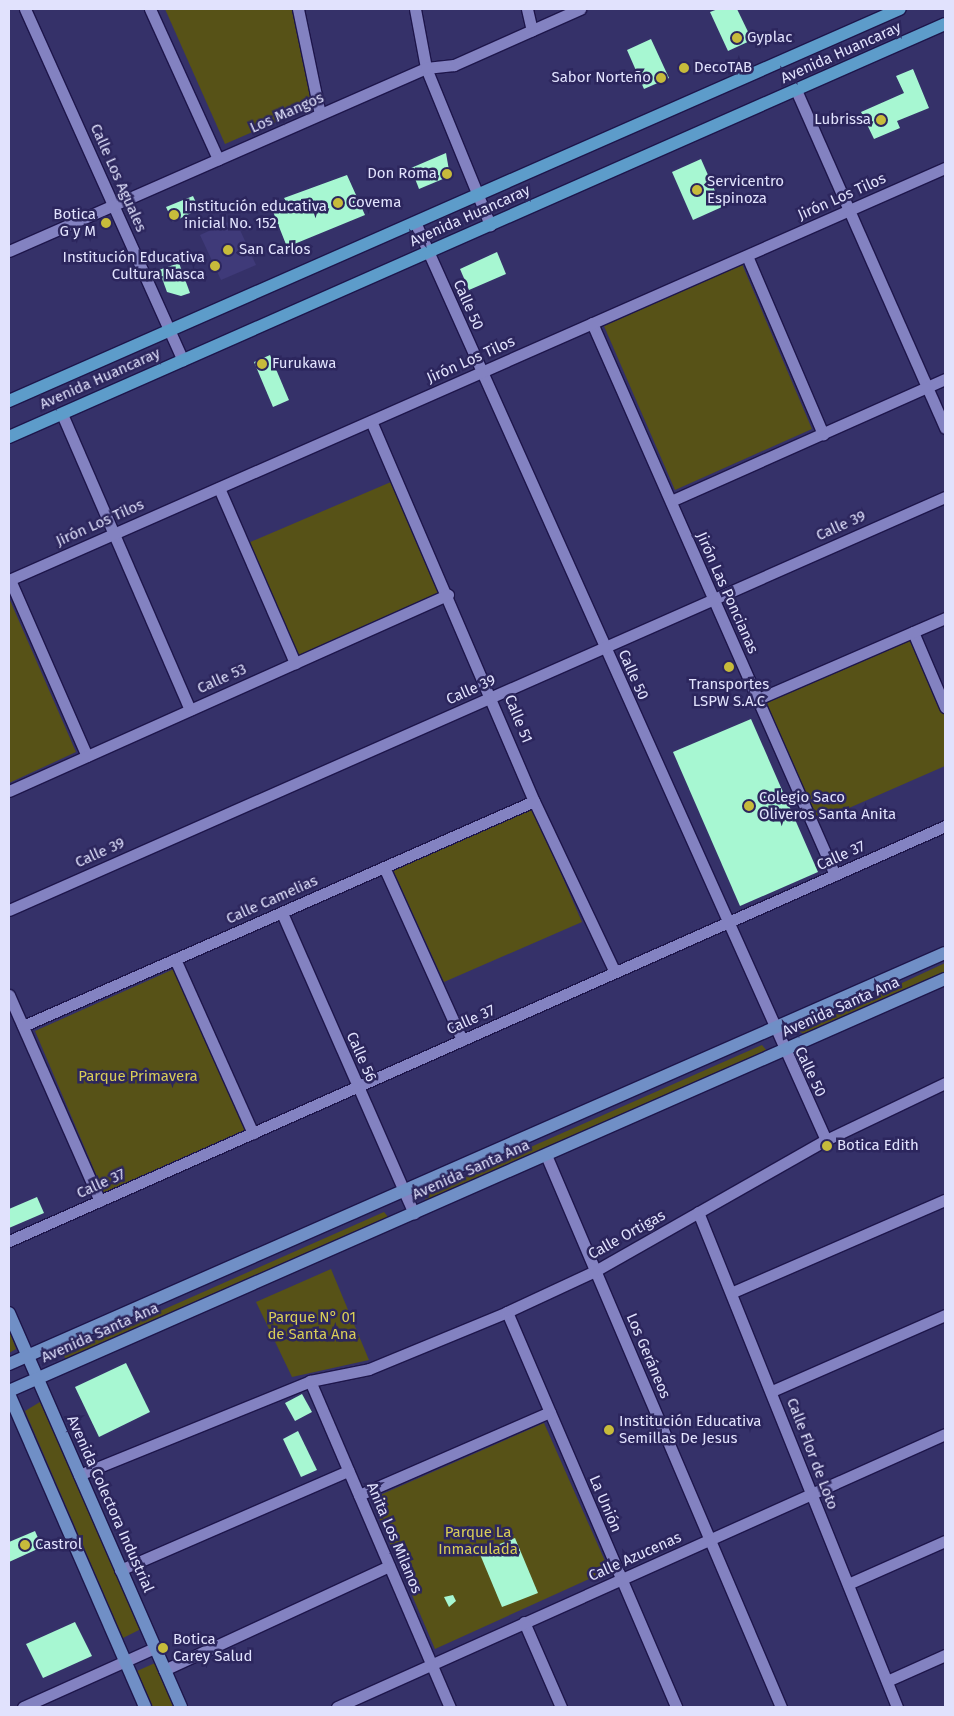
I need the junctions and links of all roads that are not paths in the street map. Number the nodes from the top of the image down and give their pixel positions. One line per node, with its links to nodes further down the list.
1 (25, 9): 16 (street, Calle Los Aguales)
2 (150, 9): 13 (street)
3 (298, 9): 12 (street)
4 (415, 9): 10 (street)
5 (527, 9): 9 (street)
6 (580, 9): 9 (street, Los Mangos)
7 (900, 9): 15 (main road, Avenida Huancaray)
8 (945, 24): 11 (main road, Avenida Huancaray)
9 (532, 30): 10 (street, Los Mangos)
10 (426, 68): 12 (street, Los Mangos); 15 (street)
11 (796, 90): 17 (street); 19 (main road, Avenida Huancaray)
12 (320, 114): 13 (street, Los Mangos)
13 (218, 159): 16 (street, Los Mangos)
14 (945, 168): 17 (street, Jirón Los Tilos)
15 (477, 195): 18 (main road, Avenida Huancaray); 19 (street)
16 (113, 205): 20 (street, Los Mangos); 24 (street, Calle Los Aguales)
17 (849, 210): 22 (street, Jirón Los Tilos); 28 (street)
18 (415, 222): 21 (street, Calle 50); 24 (main road, Avenida Huancaray)
19 (490, 225): 21 (main road, Avenida Huancaray)
20 (9, 251)
21 (428, 252): 25 (main road, Avenida Huancaray); 26 (street, Calle 50)
22 (747, 256): 23 (street, Jirón Los Tilos); 33 (street)
23 (592, 323): 26 (street, Jirón Los Tilos); 37 (street, Jirón Las Poncianas)
24 (170, 330): 25 (street, Calle Los Aguales); 29 (main road, Avenida Huancaray)
25 (183, 360): 30 (main road, Avenida Huancaray)
26 (482, 372): 31 (street, Jirón Los Tilos); 44 (street, Calle 50)
27 (945, 379): 28 (street)
28 (927, 387): 32 (street); 33 (street)
29 (9, 401)
30 (62, 414): 34 (main road, Avenida Huancaray); 38 (street)
31 (371, 421): 35 (street, Jirón Los Tilos); 40 (street, Calle 51)
32 (945, 428)
33 (823, 434): 37 (street)
34 (9, 437)
35 (219, 488): 38 (street, Jirón Los Tilos); 45 (street)
36 (945, 497): 41 (street, Calle 39)
37 (671, 502): 41 (street, Jirón Las Poncianas)
38 (113, 534): 39 (street, Jirón Los Tilos); 49 (street)
39 (9, 580): 50 (street)
40 (448, 595): 45 (street, Calle 53); 46 (street, Calle 51)
41 (714, 599): 44 (street, Calle 39); 47 (street, Jirón Las Poncianas)
42 (945, 618): 43 (street)
43 (913, 632): 47 (street); 48 (street)
44 (605, 649): 46 (street, Calle 39); 58 (street, Calle 50)
45 (295, 663): 49 (street, Calle 53)
46 (493, 696): 52 (street, Calle 51); 56 (street, Calle 39)
47 (758, 699): 55 (street, Jirón Las Poncianas)
48 (945, 707)
49 (190, 710): 50 (street, Calle 53)
50 (87, 756): 51 (street, Calle 53)
51 (9, 791)
52 (534, 801): 54 (street, Calle Camelias); 61 (street, Calle 51)
53 (945, 826): 55 (street, Calle 37)
54 (384, 867): 57 (street, Calle Camelias); 66 (street)
55 (835, 875): 58 (street, Calle 37)
56 (9, 910)
57 (282, 913): 60 (street, Calle Camelias); 69 (street, Calle 56)
58 (726, 923): 61 (street, Calle 37); 65 (street, Calle 50)
59 (945, 953): 65 (street, Avenida Santa Ana)
60 (175, 959): 64 (street, Calle Camelias); 70 (street)
61 (615, 972): 66 (street, Calle 37)
62 (945, 979): 67 (street, Avenida Santa Ana)
63 (9, 995): 64 (street)
64 (23, 1026): 75 (street)
65 (773, 1028): 67 (street, Calle 50); 73 (street, Avenida Santa Ana)
66 (462, 1040): 69 (street, Calle 37)
67 (783, 1050): 71 (street, Calle 50); 72 (street, Avenida Santa Ana)
68 (945, 1083): 71 (street, Calle Ortigas)
69 (358, 1086): 70 (street, Calle 37); 73 (street, Calle 56)
70 (253, 1133): 75 (street, Calle 37)
71 (826, 1140): 76 (street, Calle Ortigas)
72 (546, 1155): 77 (street, Avenida Santa Ana); 79 (street, Los Geráneos)
73 (403, 1191): 77 (street, Calle 56); 84 (street, Avenida Santa Ana)
74 (945, 1200): 80 (street)
75 (100, 1201): 78 (street, Calle 37)
76 (698, 1212): 79 (street, Calle Ortigas); 80 (street, Calle Flor de Loto)
77 (414, 1213): 86 (street, Avenida Santa Ana)
78 (9, 1241)
79 (595, 1271): 81 (street, Calle Ortigas); 96 (street, Los Geráneos)
80 (733, 1292): 88 (street, Calle Flor de Loto)
81 (507, 1312): 87 (street, Calle Ortigas); 90 (street, La Unión)
82 (9, 1313): 84 (street, Avenida Colectora Industrial)
83 (945, 1314): 88 (street)
84 (28, 1356): 85 (street, Avenida Santa Ana); 86 (street, Avenida Colectora Industrial)
85 (9, 1364)
86 (37, 1378): 89 (street, Avenida Santa Ana); 93 (street, Avenida Colectora Industrial)
87 (310, 1381): 92 (street, Anita Los Milanos); 93 (street, Calle Ortigas)
88 (772, 1391): 94 (street, Calle Flor de Loto)
89 (9, 1392): 105 (street)
90 (550, 1412): 95 (street); 100 (street, La Unión)
91 (945, 1434): 94 (street, Calle Azucenas)
92 (348, 1470): 95 (street, Anita Los Milanos); 99 (street)
93 (79, 1476): 99 (street, Avenida Colectora Industrial)
94 (812, 1494): 96 (street, Calle Azucenas); 101 (street, Calle Flor de Loto)
95 (359, 1495): 98 (street, Anita Los Milanos)
96 (710, 1540): 100 (street, Calle Azucenas); 117 (street, Los Geráneos)
97 (945, 1541): 101 (street)
98 (389, 1566): 106 (street, Anita Los Milanos); 107 (street)
99 (120, 1570): 103 (street, Avenida Colectora Industrial)
100 (622, 1580): 102 (street, Calle Azucenas); 116 (street, La Unión)
101 (848, 1584): 108 (street, Calle Flor de Loto)
102 (524, 1622): 106 (street, Calle Azucenas); 115 (street)
103 (154, 1648): 105 (street); 107 (street, Avenida Colectora Industrial)
104 (945, 1655): 108 (street)
105 (125, 1661): 109 (street); 111 (street)
106 (432, 1665): 113 (street, Calle Azucenas); 114 (street, Anita Los Milanos)
107 (164, 1670): 112 (street, Avenida Colectora Industrial)
108 (886, 1681): 118 (street, Calle Flor de Loto)
109 (42, 1703): 110 (street)
110 (23, 1707)
111 (145, 1707)
112 (181, 1707)
113 (337, 1707)
114 (450, 1707)
115 (561, 1707)
116 (676, 1707)
117 (781, 1707)
118 (897, 1707)

